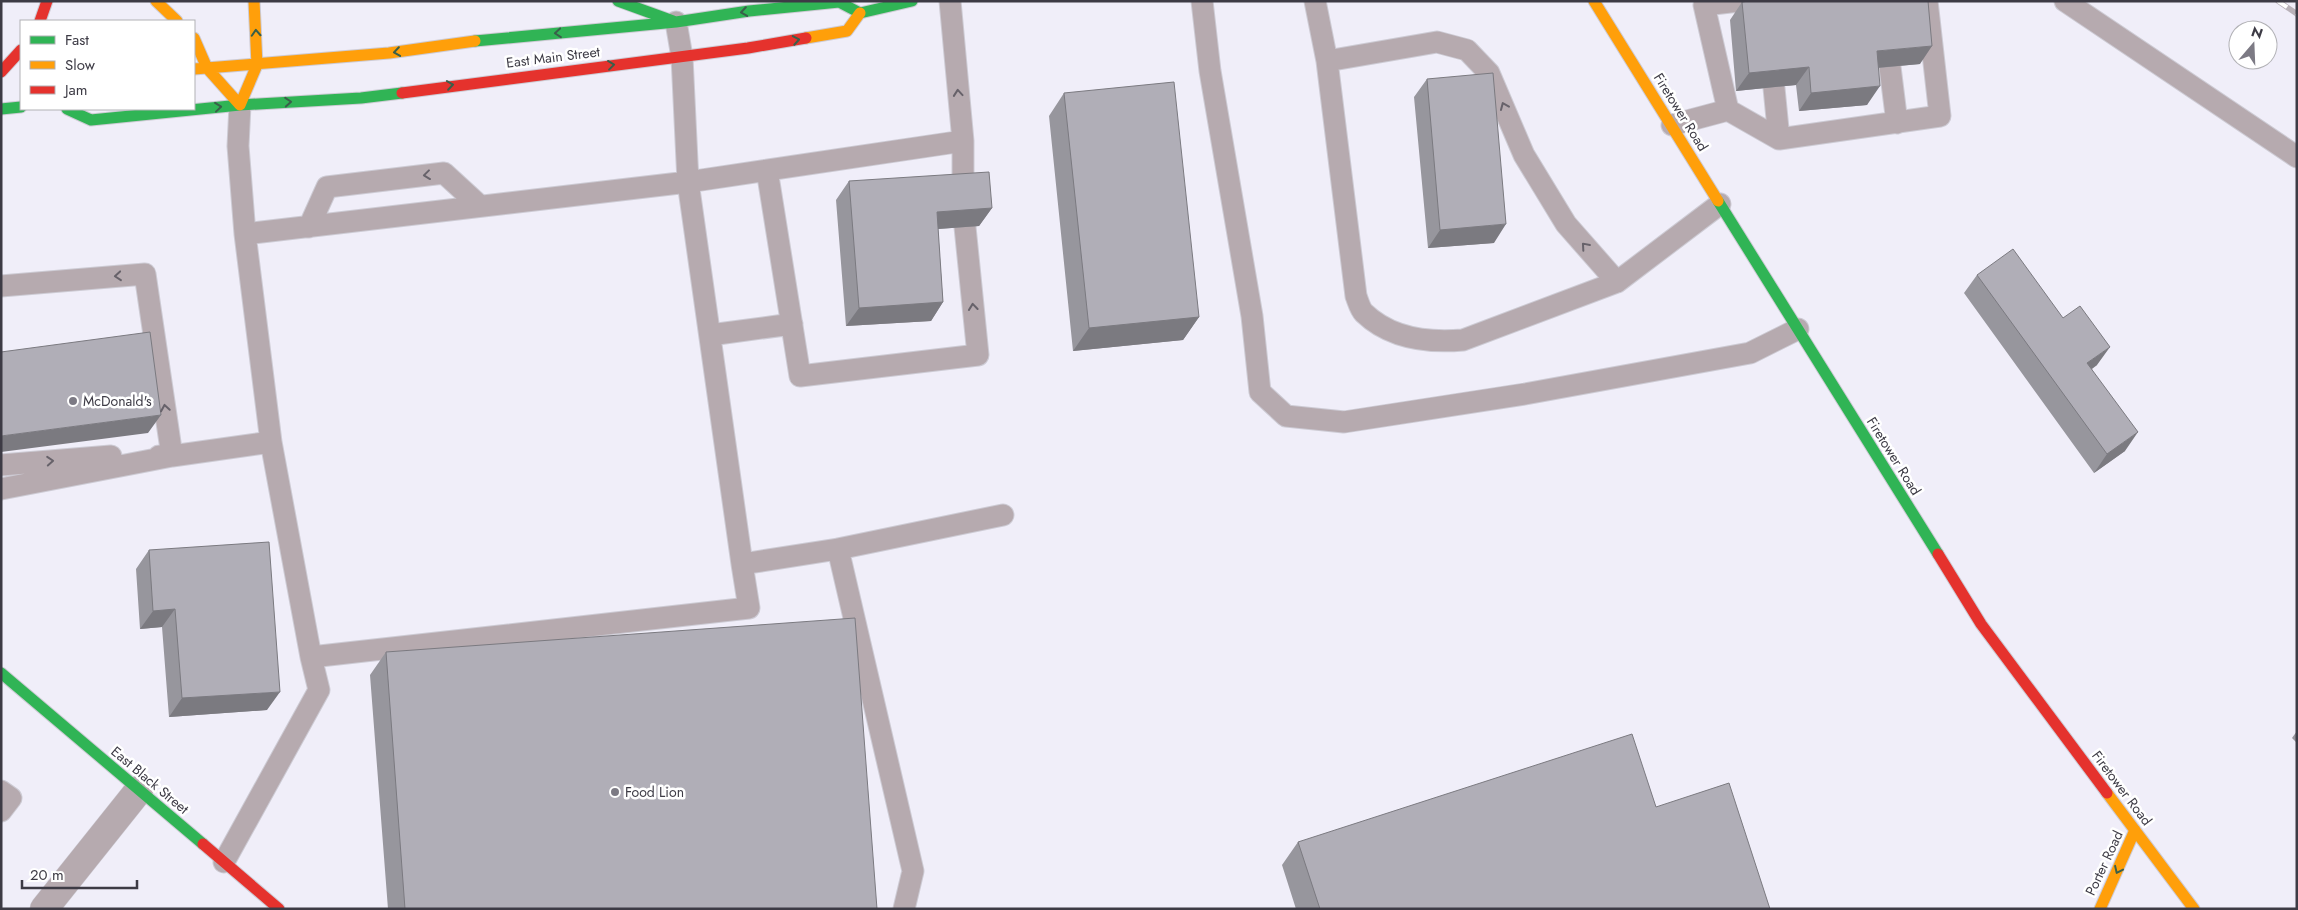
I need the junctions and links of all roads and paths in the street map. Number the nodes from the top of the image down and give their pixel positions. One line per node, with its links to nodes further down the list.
1 (47, 1): 14 (main road)
2 (156, 1): 15 (main road)
3 (254, 1): 21 (main road, one-way to 3)
4 (618, 1): 16 (main road)
5 (912, 1): 13 (main road)
6 (950, 1): 37 (lane, one-way to 6)
7 (1202, 1): 50 (lane)
8 (1315, 1): 20 (lane)
9 (1594, 1): 35 (main road, Firetower Road)
10 (1739, 1): 33 (lane)
11 (1927, 1): 34 (lane)
12 (2065, 1): 38 (lane)
13 (860, 13): 16 (main road, East Main Street, one-way to 16); 19 (main road, East Main Street, one-way to 13)
14 (40, 20)
15 (176, 20)
16 (676, 22): 19 (lane); 21 (main road, East Main Street, one-way to 21)
17 (195, 40): 23 (main road)
18 (20, 51): 25 (main road)
19 (682, 56): 27 (main road, East Main Street, one-way to 19); 40 (lane)
20 (1327, 61): 47 (lane, one-way to 20); 47 (lane)
21 (257, 64): 23 (main road, East Main Street); 27 (main road)
22 (1890, 67): 34 (lane)
23 (207, 68): 24 (main road, East Main Street); 27 (main road)
24 (195, 69)
25 (1, 72)
26 (1774, 88): 36 (lane)
27 (240, 105): 32 (main road, East Main Street, one-way to 27); 46 (lane)
28 (20, 107): 29 (main road)
29 (1, 109)
30 (69, 110): 31 (main road, East Main Street, one-way to 31)
31 (190, 110)
32 (195, 110)
33 (1728, 110): 35 (lane); 36 (lane)
34 (1897, 123): 36 (lane)
35 (1672, 125): 42 (main road, Firetower Road)
36 (1779, 140)
37 (963, 141): 39 (lane); 41 (lane)
38 (2297, 157)
39 (767, 170): 40 (lane); 49 (lane)
40 (688, 182): 43 (lane); 51 (lane)
41 (963, 192)
42 (1720, 204): 47 (lane); 50 (main road, Firetower Road)
43 (480, 206): 44 (lane); 44 (lane, one-way to 44)
44 (309, 227): 46 (lane)
45 (965, 227): 49 (lane, one-way to 45)
46 (245, 234): 52 (lane)
47 (1617, 282)
48 (1, 286): 53 (lane, one-way to 48)
49 (792, 324): 51 (lane)
50 (1798, 329): 64 (main road, Firetower Road)
51 (710, 335): 58 (lane)
52 (271, 442): 53 (lane); 59 (lane)
53 (172, 456): 54 (lane, one-way to 53); 55 (lane)
54 (1, 465)
55 (1, 489)
56 (1003, 515): 57 (lane)
57 (838, 549): 58 (lane); 68 (lane)
58 (742, 564): 59 (lane)
59 (311, 657): 65 (lane)
60 (1, 673): 61 (main road, East Black Street)
61 (139, 790): 65 (main road, East Black Street); 66 (street)
62 (1, 791): 63 (lane)
63 (1, 811)
64 (2136, 830): 69 (main road, Porter Road, one-way to 69); 70 (main road, Firetower Road)
65 (224, 862): 67 (main road, East Black Street)
66 (44, 909)
67 (279, 909)
68 (904, 909)
69 (2100, 909)
70 (2194, 909)

